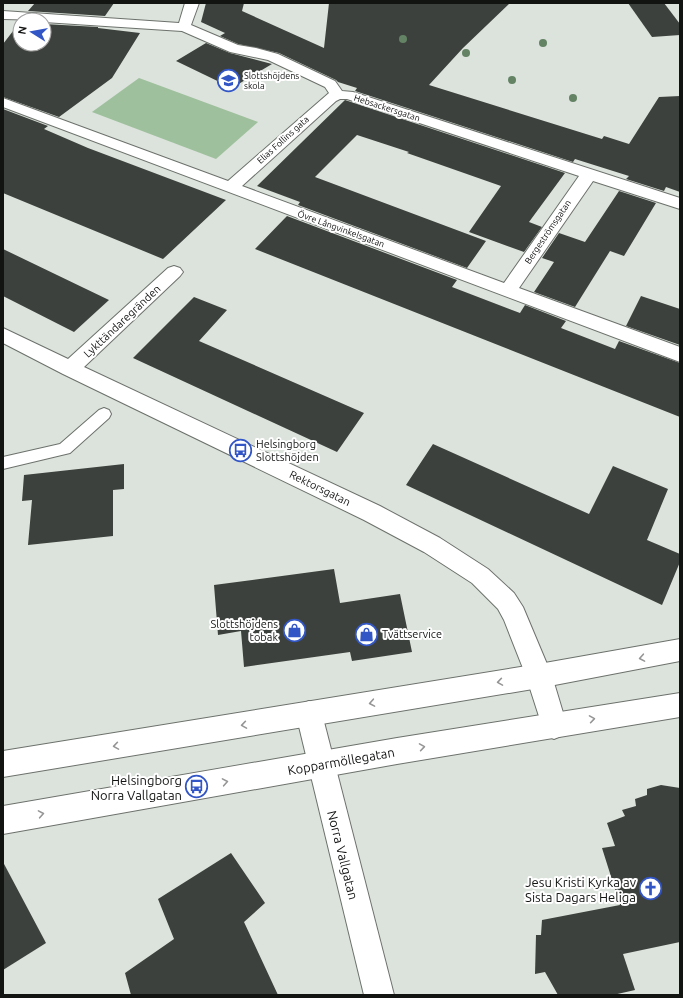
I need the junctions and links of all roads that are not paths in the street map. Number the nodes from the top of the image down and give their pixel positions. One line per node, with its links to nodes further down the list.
1 (192, 3): 3 (street)
2 (3, 15): 3 (street, Hebsackersgatan)
3 (184, 27): 4 (street, Hebsackersgatan)
4 (338, 95): 6 (street, Hebsackersgatan); 7 (street, Elias Follins gata)
5 (3, 102): 7 (street, Övre Långvinkelsgatan)
6 (589, 174): 8 (street, Hebsackersgatan); 10 (street, Bergeströmsgatan)
7 (230, 188): 10 (street, Övre Långvinkelsgatan)
8 (680, 204)
9 (174, 272): 13 (street, Lykttändaregränden)
10 (508, 291): 12 (street, Övre Långvinkelsgatan)
11 (3, 335): 13 (street, Rektorsgatan)
12 (680, 355)
13 (70, 369): 17 (street, Rektorsgatan)
14 (104, 414): 15 (lane)
15 (3, 463)
16 (680, 650): 17 (street, one-way to 17)
17 (539, 676): 19 (street, one-way to 19); 20 (street, Rektorsgatan)
18 (680, 705): 20 (street, Kopparmöllegatan, one-way to 18)
19 (309, 714): 21 (street, one-way to 21); 22 (street, Norra Vallgatan)
20 (554, 726): 22 (street, Kopparmöllegatan, one-way to 20)
21 (3, 764)
22 (321, 764): 23 (street, Kopparmöllegatan, one-way to 22); 24 (street, Norra Vallgatan)
23 (3, 820)
24 (375, 992)

